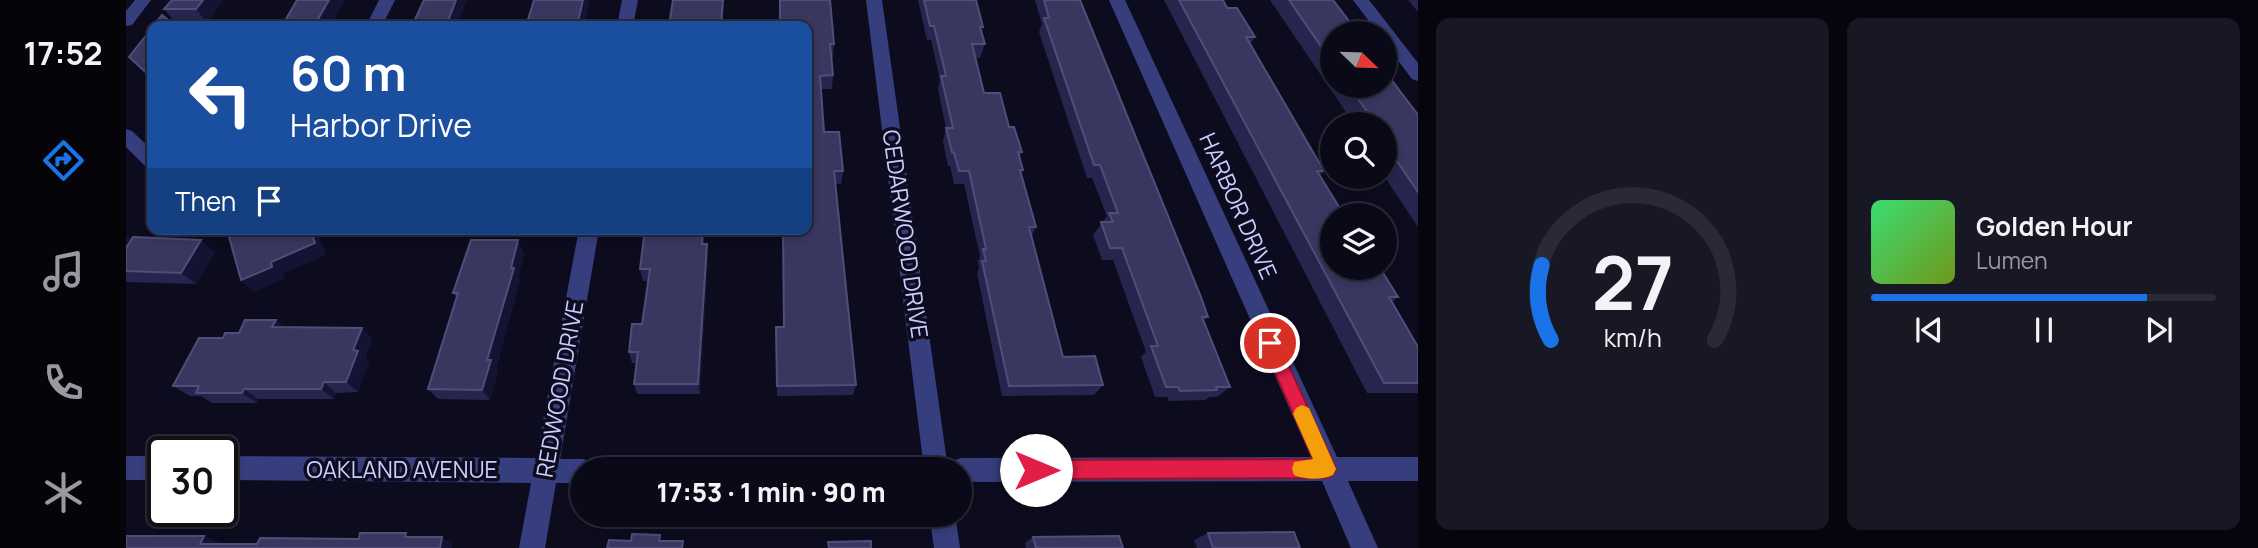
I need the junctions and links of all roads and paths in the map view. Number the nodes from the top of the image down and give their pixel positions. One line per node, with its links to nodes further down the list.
1 (142, 0): 7 (street); 8 (street)
2 (387, 0): 9 (street)
3 (630, 0): 10 (street)
4 (874, 0): 15 (street, CEDARWOOD DRIVE)
5 (1117, 0): 19 (street, HARBOR DRIVE)
6 (1361, 0): 11 (street)
7 (126, 1)
8 (126, 21)
9 (376, 21)
10 (626, 21)
11 (1418, 75)
12 (126, 136): 13 (street)
13 (147, 156)
14 (588, 235): 22 (street, REDWOOD DRIVE)
15 (934, 457)
16 (126, 468): 17 (street)
17 (147, 468)
18 (238, 468): 22 (street, OAKLAND AVENUE)
19 (1327, 469): 20 (street); 21 (street); 27 (street, HARBOR DRIVE)
20 (1418, 469)
21 (972, 470)
22 (545, 471): 23 (street, OAKLAND AVENUE); 25 (street, REDWOOD DRIVE)
23 (570, 471)
24 (944, 527): 26 (street)
25 (532, 548)
26 (947, 548)
27 (1365, 548)

